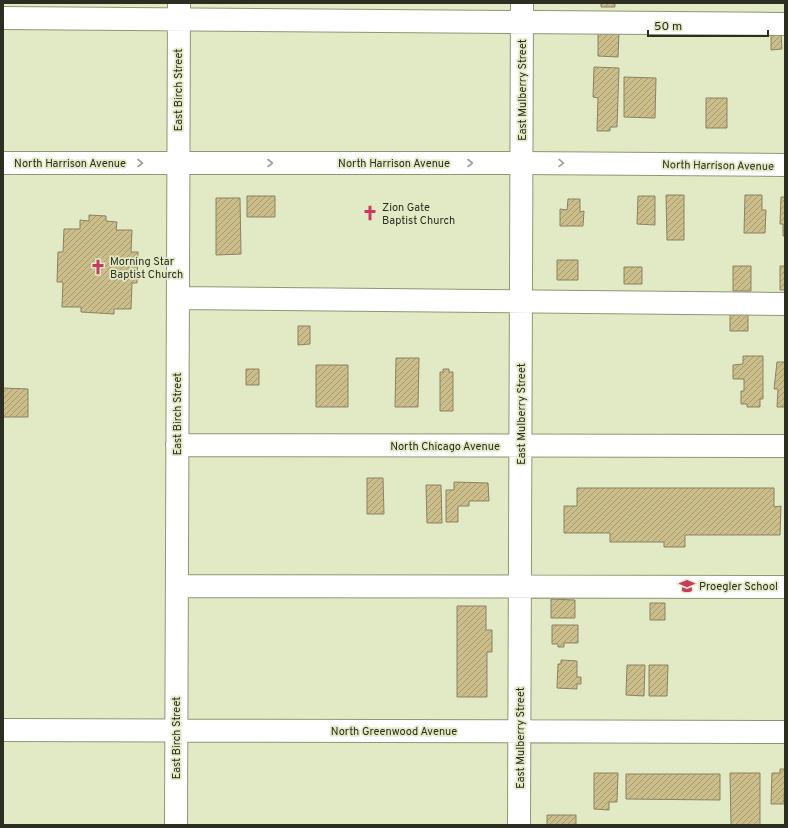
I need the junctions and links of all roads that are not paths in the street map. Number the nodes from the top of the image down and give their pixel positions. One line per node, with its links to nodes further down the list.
1 (179, 11): 2 (street); 3 (street); 7 (street, East Birch Street)
2 (522, 13): 4 (street); 5 (street, East Mulberry Street)
3 (3, 18)
4 (785, 24)
5 (522, 162): 7 (street, North Harrison Avenue, one-way to 5); 8 (street, North Harrison Avenue, one-way to 8); 10 (street, East Mulberry Street)
6 (3, 163): 7 (street, North Harrison Avenue, one-way to 7)
7 (178, 163): 9 (street, East Birch Street)
8 (785, 165)
9 (178, 298): 10 (street); 12 (street, East Birch Street)
10 (521, 301): 11 (street); 13 (street, East Mulberry Street)
11 (785, 304)
12 (177, 445): 13 (street, North Chicago Avenue); 15 (street, East Birch Street)
13 (521, 446): 14 (street, North Chicago Avenue); 16 (street, East Mulberry Street)
14 (785, 446)
15 (177, 586): 16 (street); 19 (street, East Birch Street)
16 (520, 587): 17 (street); 20 (street, East Mulberry Street)
17 (785, 587)
18 (3, 730): 19 (street, North Greenwood Avenue)
19 (176, 730): 20 (street, North Greenwood Avenue); 22 (street, East Birch Street)
20 (520, 731): 21 (street, North Greenwood Avenue); 23 (street, East Mulberry Street)
21 (785, 732)
22 (176, 825)
23 (520, 825)

